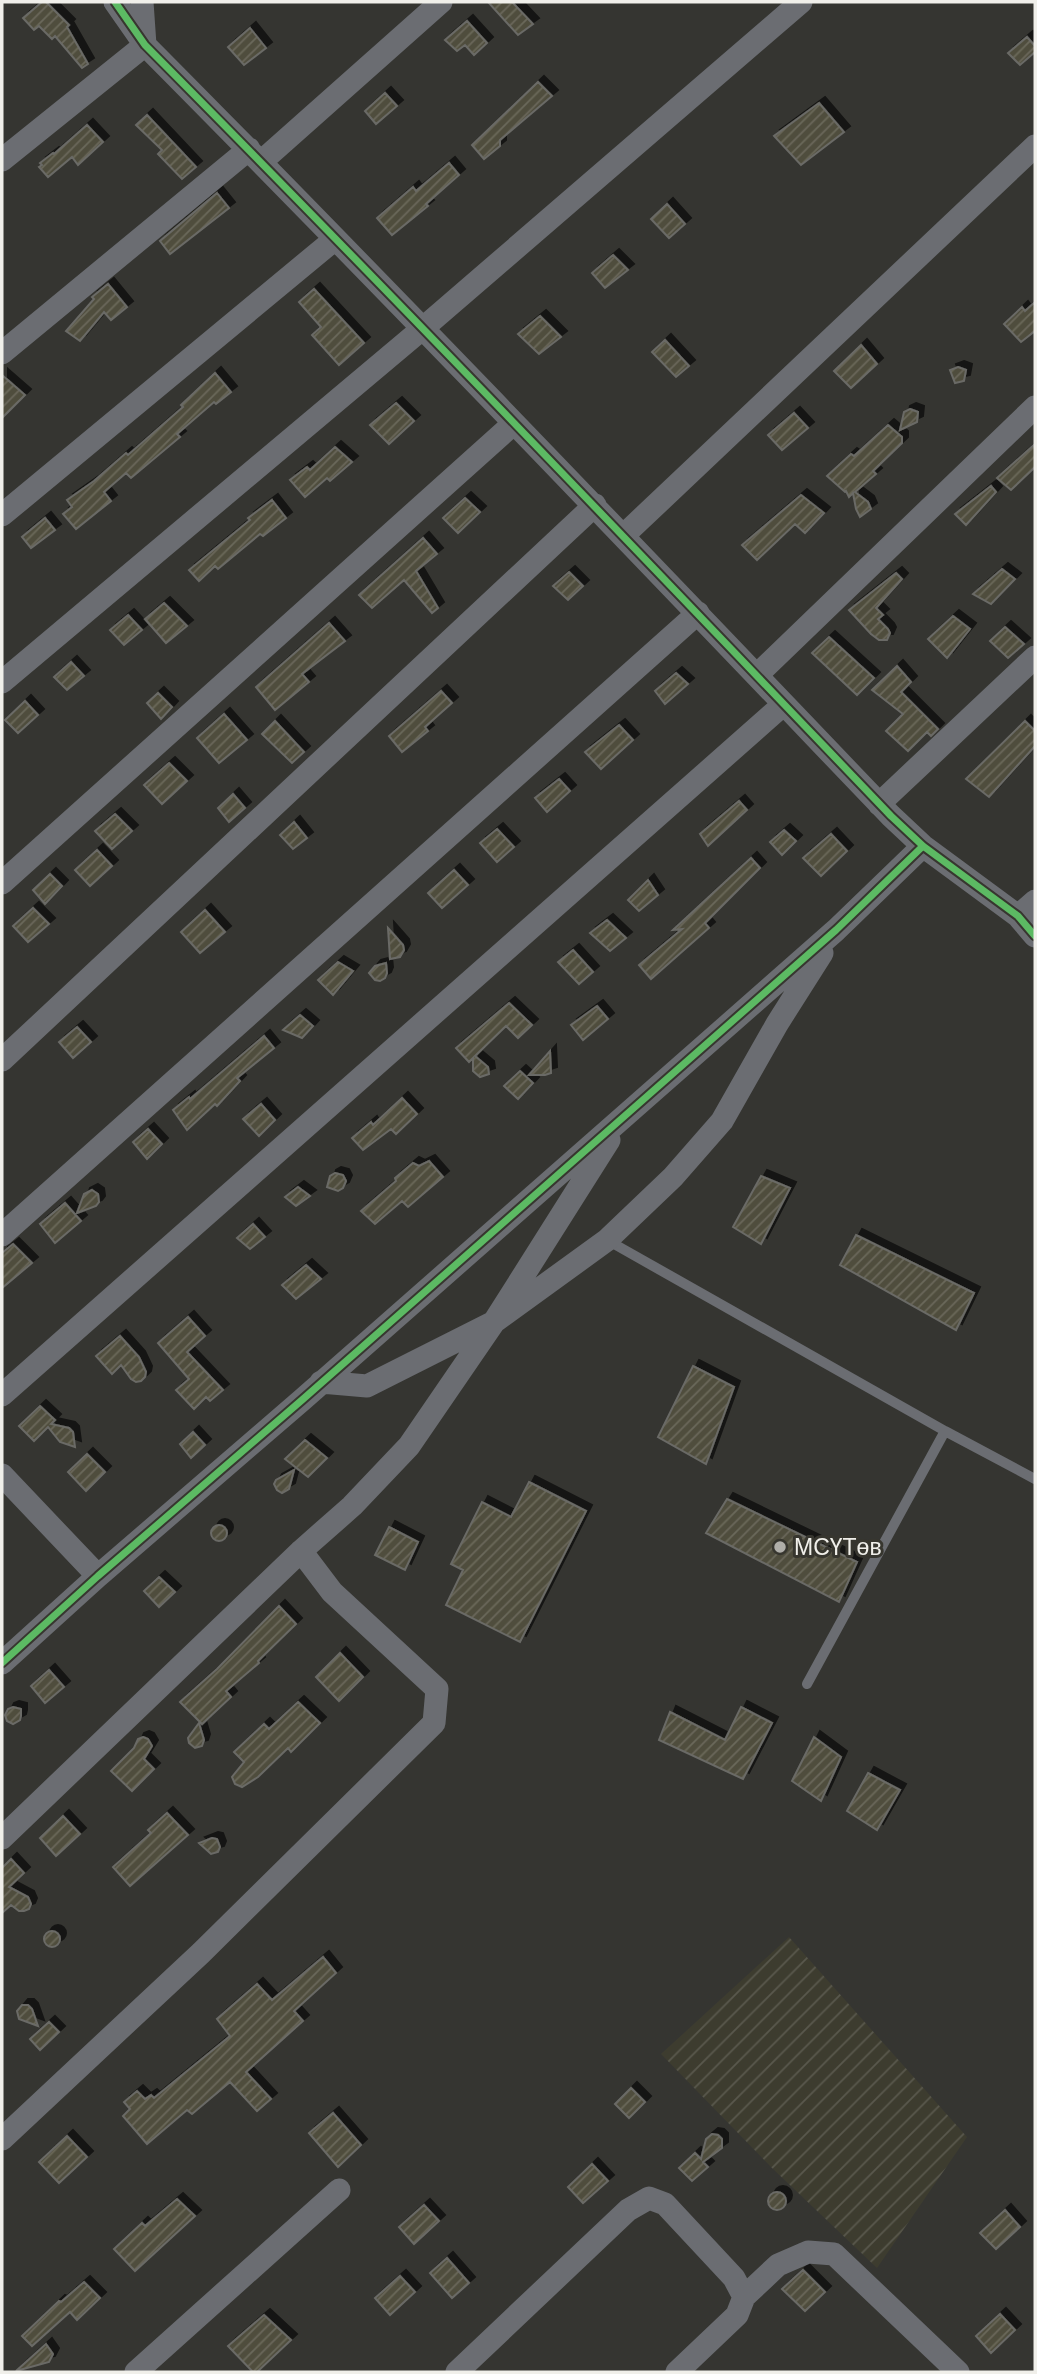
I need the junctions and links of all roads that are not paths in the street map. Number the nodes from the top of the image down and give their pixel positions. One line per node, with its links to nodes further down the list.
1 (115, 2): 5 (street)
2 (142, 2): 5 (street)
3 (441, 2): 7 (street)
4 (801, 2): 10 (street)
5 (145, 45): 7 (street); 8 (street)
6 (1035, 146): 16 (street)
7 (255, 156): 9 (street); 11 (street)
8 (2, 160)
9 (335, 239): 10 (street); 15 (street)
10 (422, 329): 13 (street); 20 (street)
11 (2, 353)
12 (1035, 407): 19 (street)
13 (513, 424): 14 (street); 24 (street)
14 (595, 505): 16 (street); 29 (street)
15 (2, 515)
16 (624, 536): 17 (street)
17 (698, 613): 19 (street); 31 (street)
18 (1035, 657): 22 (street)
19 (757, 675): 21 (street)
20 (2, 682)
21 (784, 704): 22 (street); 35 (street)
22 (879, 804): 23 (street)
23 (923, 846): 26 (street); 27 (street)
24 (2, 883)
25 (1035, 901): 26 (street)
26 (1018, 916): 28 (street)
27 (836, 930): 30 (street); 32 (street)
28 (1035, 936)
29 (2, 1059)
30 (622, 1119): 33 (street); 34 (street)
31 (2, 1235)
32 (607, 1240): 33 (street); 36 (lane)
33 (494, 1322): 34 (street); 39 (street)
34 (321, 1382): 40 (street)
35 (2, 1395)
36 (945, 1432): 38 (lane); 42 (lane)
37 (2, 1475): 40 (street)
38 (1035, 1479)
39 (301, 1551): 43 (street); 44 (street)
40 (98, 1576): 41 (street)
41 (2, 1663)
42 (807, 1684)
43 (2, 1838)
44 (2, 2139)
45 (339, 2190): 47 (street)
46 (744, 2297): 48 (street); 49 (street); 50 (street)
47 (136, 2372)
48 (457, 2372)
49 (677, 2372)
50 (958, 2372)

